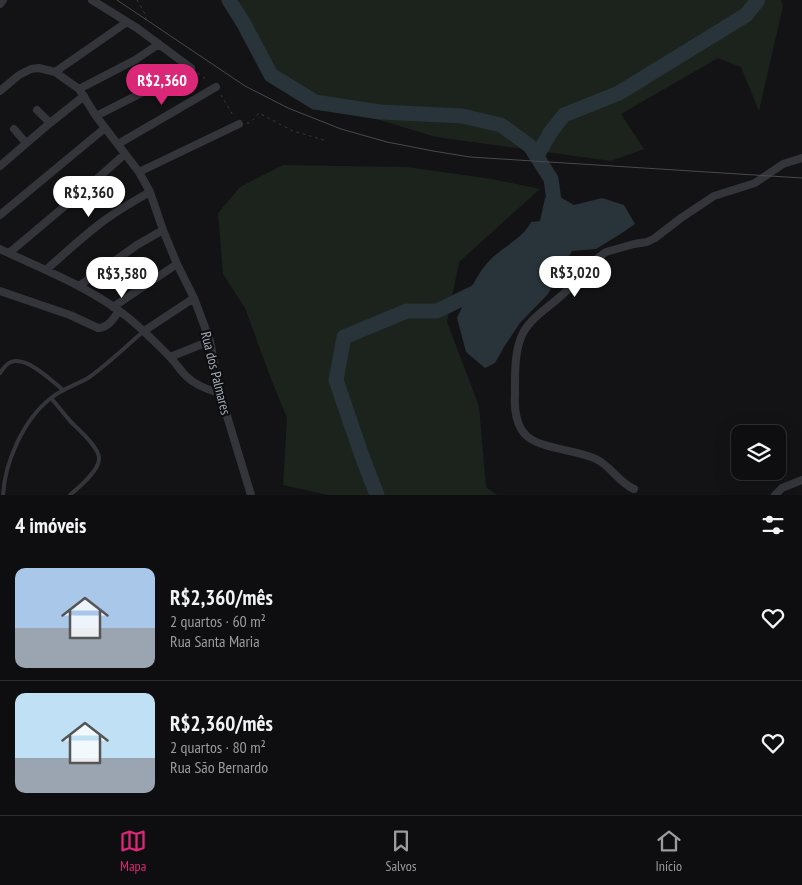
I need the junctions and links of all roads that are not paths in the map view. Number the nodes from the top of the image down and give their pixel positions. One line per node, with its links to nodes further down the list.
1 (3, 0): 3 (street)
2 (92, 0): 4 (street)
3 (0, 4)
4 (127, 22): 5 (street); 6 (street)
5 (159, 44): 8 (street); 12 (street)
6 (55, 72): 8 (street, Rua dos Palmares); 9 (street, Rua dos Palmares)
7 (216, 87): 18 (street)
8 (78, 89): 10 (street, Rua dos Palmares)
9 (0, 91)
10 (84, 96): 12 (street, Rua dos Palmares); 13 (street)
11 (37, 110): 13 (street)
12 (96, 116): 15 (street, Rua dos Palmares)
13 (50, 122): 17 (street)
14 (239, 124): 22 (street)
15 (105, 128): 18 (street, Rua dos Palmares); 24 (street)
16 (14, 129): 17 (street)
17 (26, 143): 21 (street)
18 (118, 144): 19 (street, Rua dos Palmares)
19 (124, 154): 22 (street, Rua dos Palmares); 27 (street)
20 (802, 158): 42 (street)
21 (0, 166)
22 (139, 172): 23 (street, Rua dos Palmares)
23 (150, 192): 25 (street, Rua dos Palmares); 29 (street)
24 (0, 215)
25 (163, 230): 28 (street, Rua dos Palmares); 30 (street)
26 (0, 249): 27 (street)
27 (9, 253): 29 (street)
28 (177, 264): 32 (street, Rua dos Palmares); 33 (street)
29 (46, 270): 30 (street)
30 (79, 286): 33 (street)
31 (0, 291): 33 (street)
32 (194, 298): 34 (street); 35 (street, Rua dos Palmares)
33 (116, 309): 34 (street)
34 (144, 331): 36 (street); 38 (lane)
35 (210, 340): 36 (street); 39 (street, Rua dos Palmares)
36 (170, 357): 39 (street)
37 (0, 373): 38 (lane)
38 (64, 390): 40 (lane)
39 (220, 393): 46 (street, Rua dos Palmares)
40 (51, 398): 43 (lane); 45 (lane)
41 (802, 480): 47 (street)
42 (634, 489)
43 (2, 490): 44 (lane)
44 (3, 495)
45 (70, 495)
46 (251, 495)
47 (775, 495)

